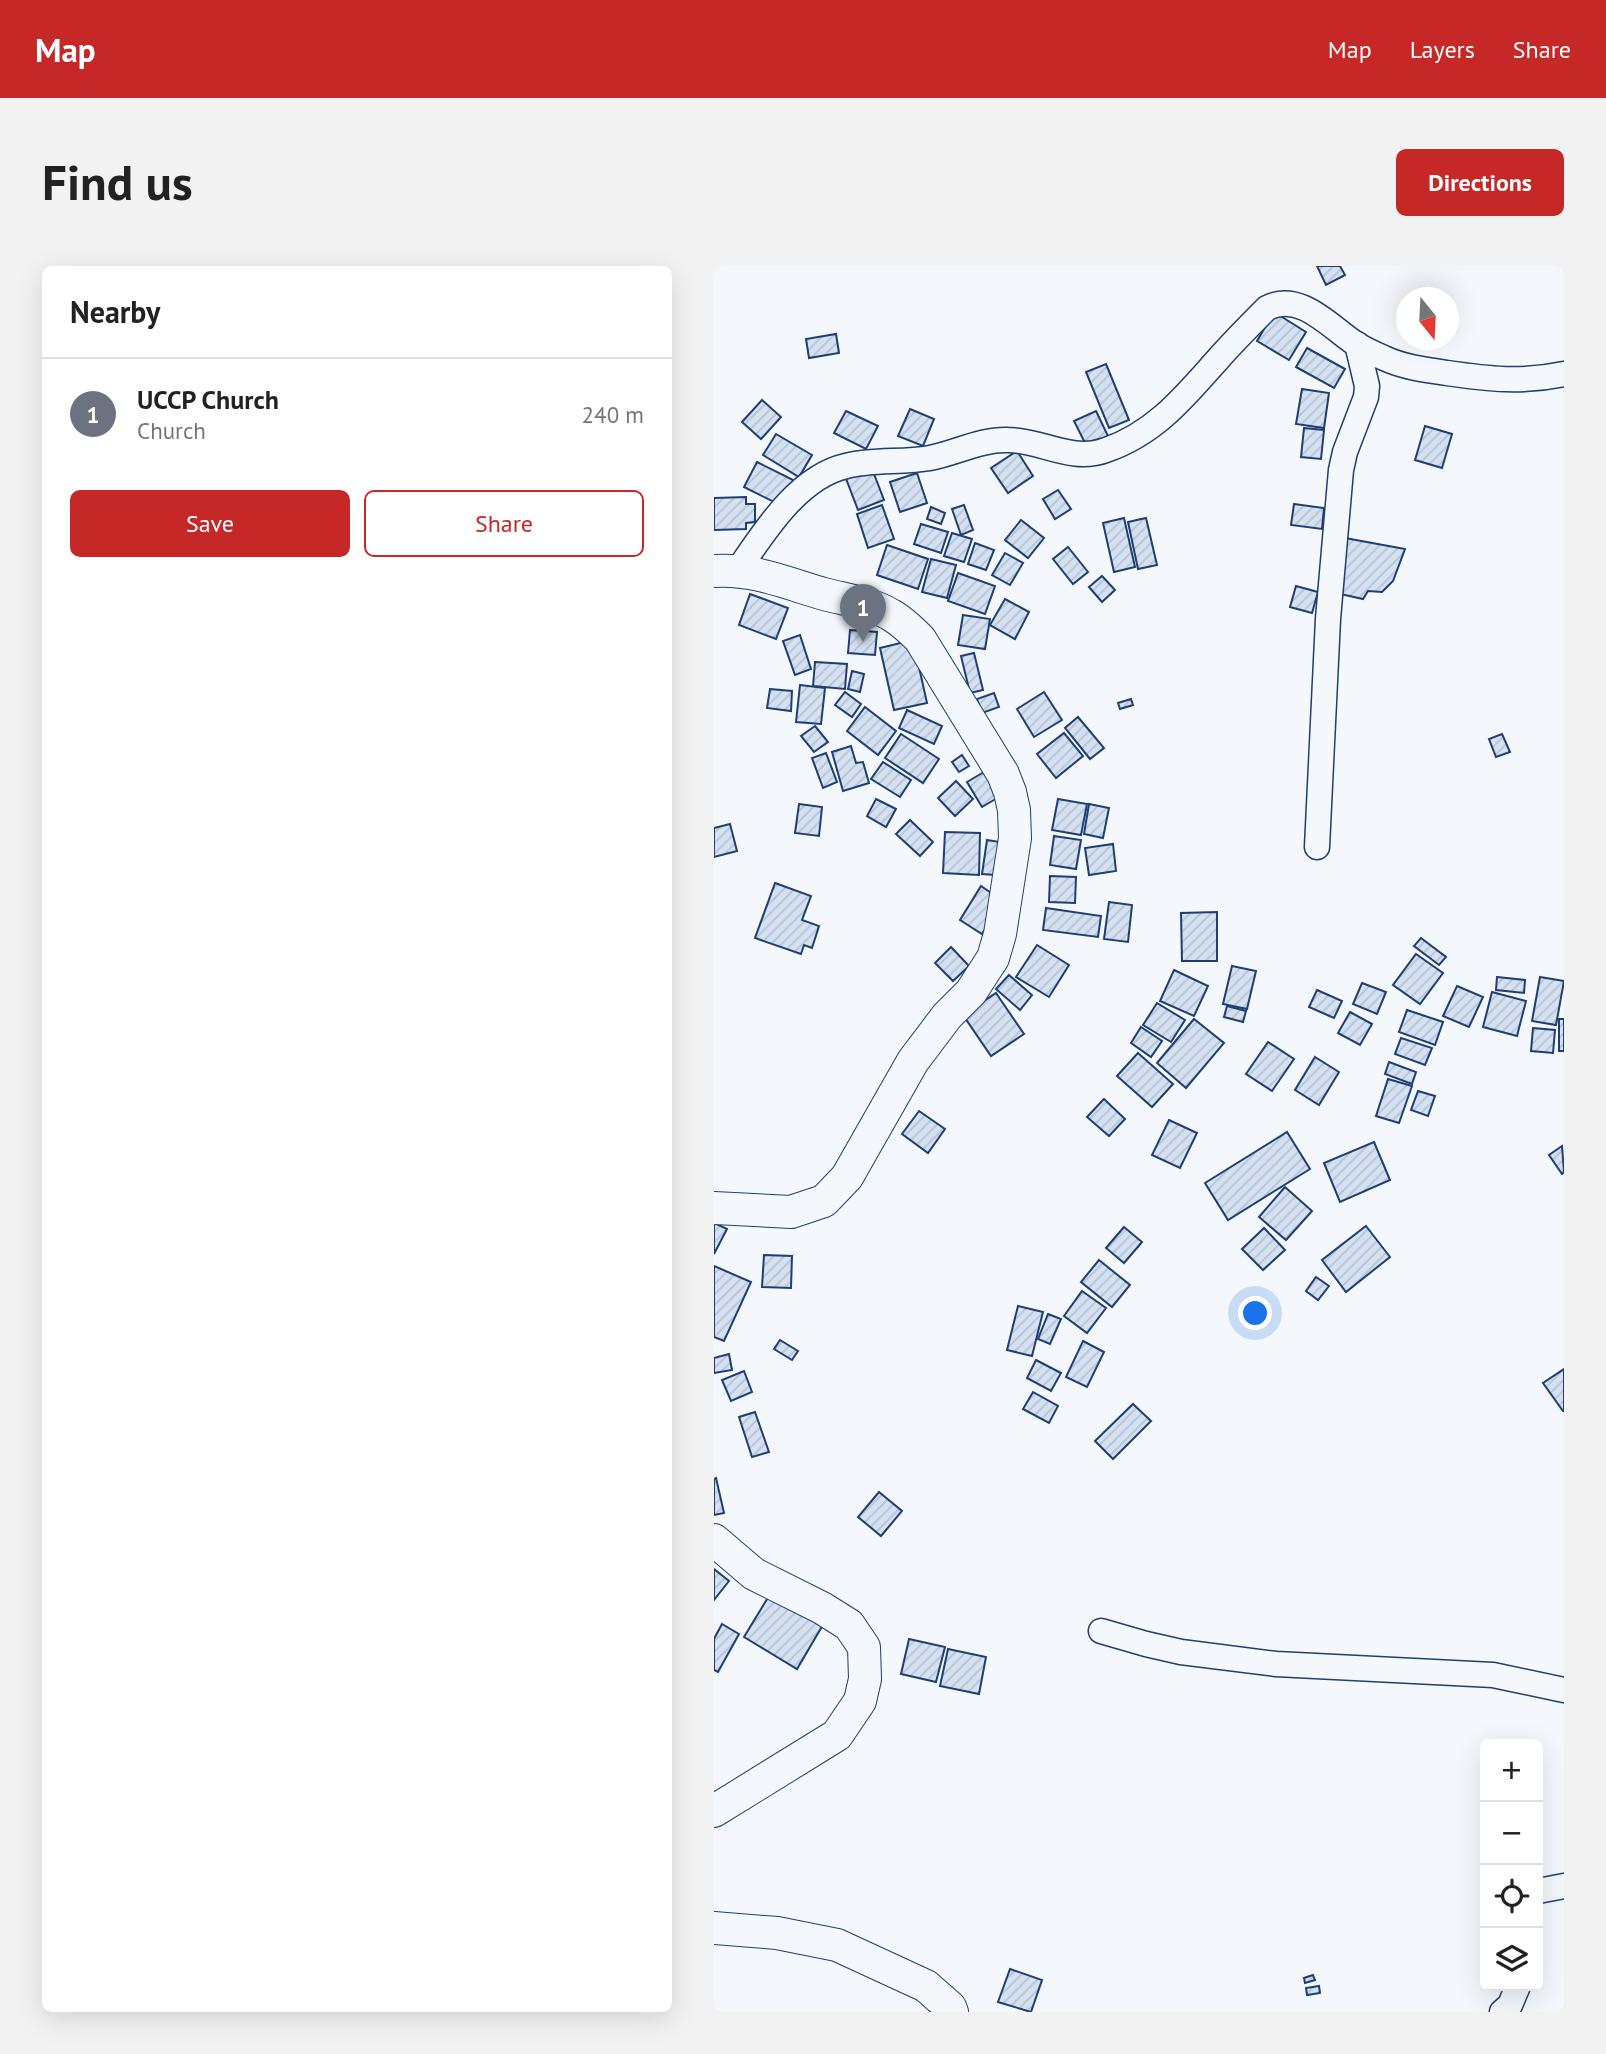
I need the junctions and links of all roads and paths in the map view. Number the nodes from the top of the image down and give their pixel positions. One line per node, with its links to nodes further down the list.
1 (1357, 344): 2 (street); 3 (street); 4 (street)
2 (1564, 374)
3 (726, 571): 5 (main road)
4 (1317, 847)
5 (714, 1208)
6 (714, 1540): 9 (main road)
7 (1101, 1631): 8 (street)
8 (1564, 1690)
9 (714, 1811)
10 (1564, 1886): 11 (street)
11 (1543, 1890)
12 (714, 1928): 14 (main road)
13 (1516, 1991): 15 (street)
14 (952, 2012)
15 (1502, 2012)

